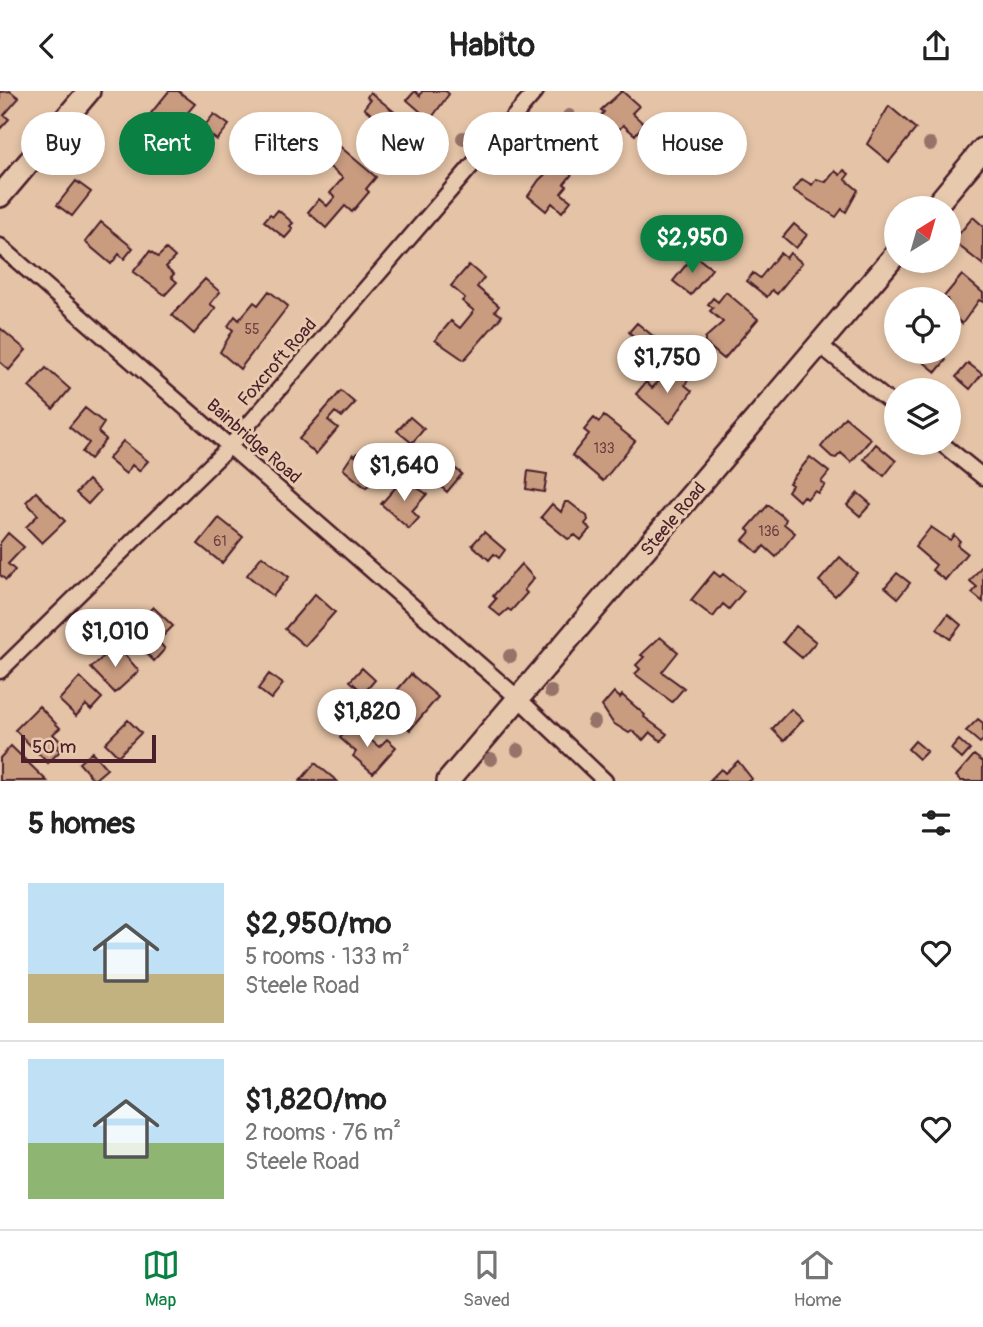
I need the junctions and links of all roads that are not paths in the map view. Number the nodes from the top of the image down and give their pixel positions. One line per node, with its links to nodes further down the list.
1 (89, 91): 4 (street)
2 (536, 91): 10 (street, Foxcroft Road)
3 (983, 149): 5 (street)
4 (0, 195)
5 (944, 196)
6 (0, 246): 10 (street, Bainbridge Road)
7 (884, 269): 8 (street, Steele Road)
8 (821, 346): 9 (street); 14 (street, Steele Road)
9 (884, 397)
10 (230, 446): 13 (street, Foxcroft Road); 14 (street, Bainbridge Road)
11 (956, 455): 12 (street)
12 (983, 477)
13 (0, 671)
14 (519, 699): 15 (street, Steele Road); 16 (street, Bainbridge Road)
15 (448, 781)
16 (605, 781)

